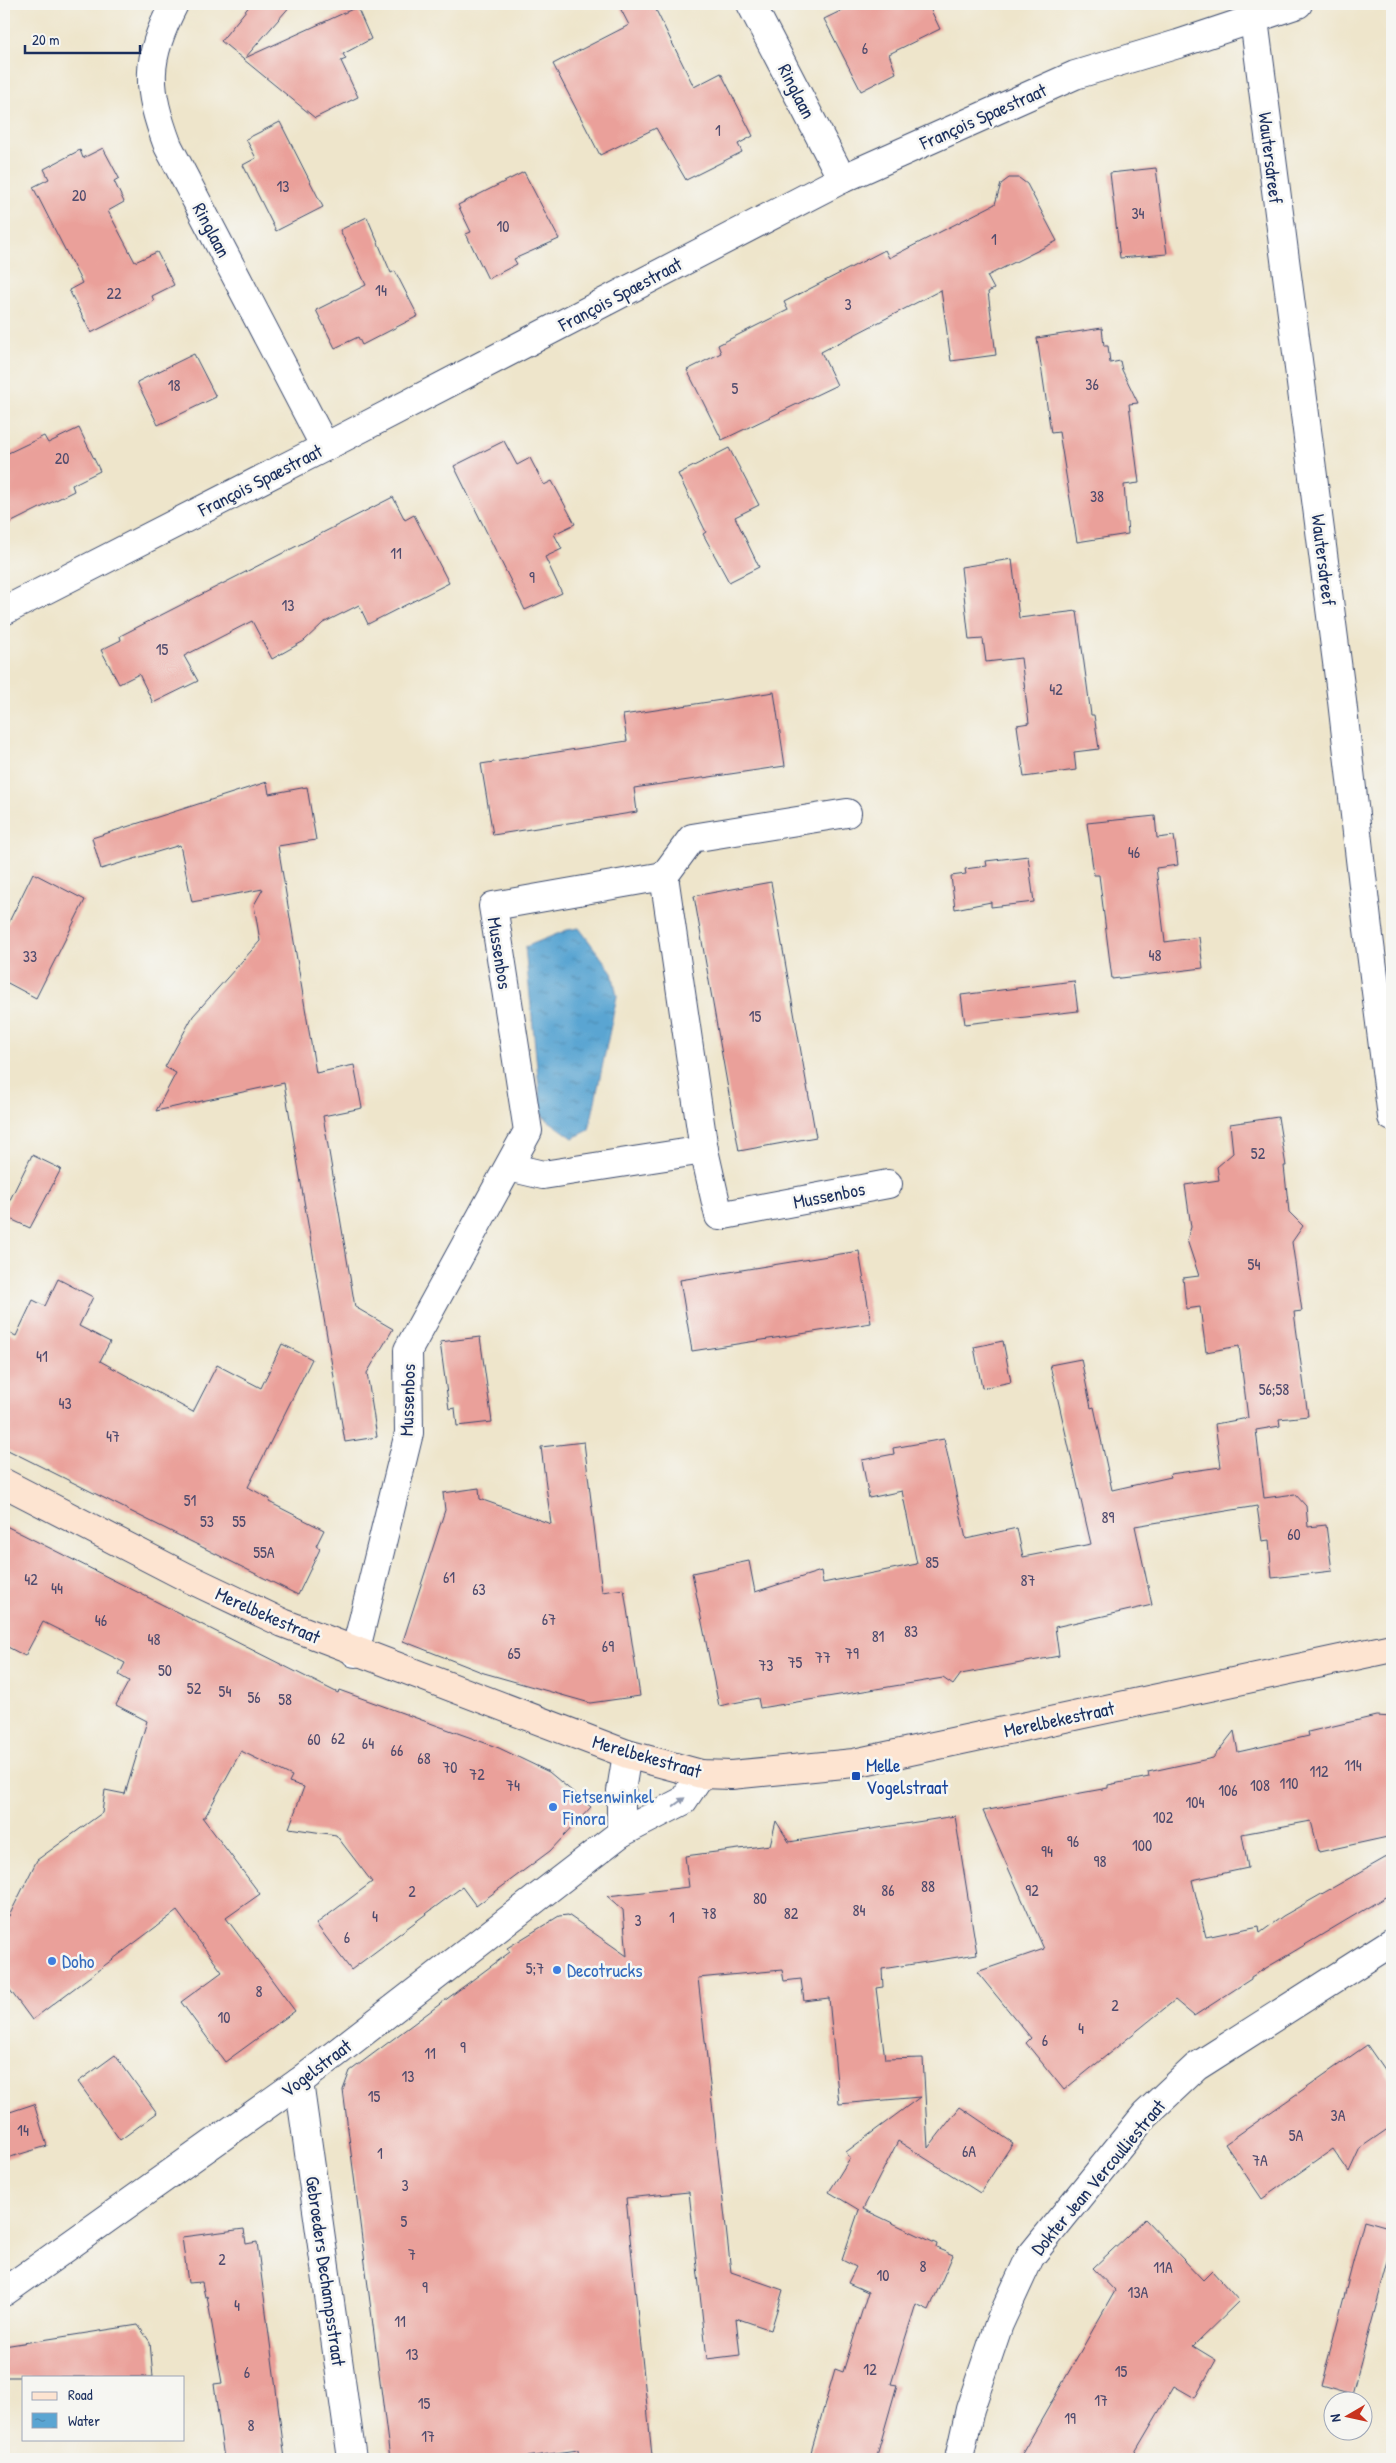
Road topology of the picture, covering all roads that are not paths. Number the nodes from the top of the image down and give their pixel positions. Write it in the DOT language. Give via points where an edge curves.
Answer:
graph roads {
  1 [pos="174,4"];
  2 [pos="751,4"];
  3 [pos="1298,4"];
  4 [pos="1253,11"];
  5 [pos="842,179"];
  6 [pos="325,447"];
  7 [pos="4,611"];
  8 [pos="847,813"];
  9 [pos="664,876"];
  10 [pos="1392,1116"];
  11 [pos="704,1150"];
  12 [pos="509,1167"];
  13 [pos="888,1184"];
  14 [pos="4,1483"];
  15 [pos="1392,1648"];
  16 [pos="355,1653"];
  17 [pos="627,1754"];
  18 [pos="701,1774"];
  19 [pos="621,1833"];
  20 [pos="1392,1942"];
  21 [pos="299,2082"];
  22 [pos="4,2292"];
  23 [pos="352,2459"];
  24 [pos="959,2459"];
  1 -- 6 [label="street, Ringlaan" via="160,32 152,63 151,83 156,112 168,146"];
  2 -- 5 [label="street, Ringlaan"];
  3 -- 4 [label="street, François Spaestraat"];
  4 -- 5 [label="street, François Spaestraat" via="1075,75"];
  4 -- 10 [label="street, Wautersdreef"];
  5 -- 6 [label="street, François Spaestraat"];
  6 -- 7 [label="street, François Spaestraat"];
  8 -- 9 [label="street" via="692,838"];
  9 -- 11 [label="street, Mussenbos"];
  9 -- 12 [label="street, Mussenbos" via="493,906 528,1132"];
  11 -- 12 [label="street" via="543,1175"];
  11 -- 13 [label="street, Mussenbos" via="719,1216"];
  12 -- 16 [label="street, Mussenbos" via="408,1350 409,1433"];
  14 -- 16 [label="street, Merelbekestraat" via="186,1577"];
  15 -- 18 [label="street, Merelbekestraat" via="854,1763"];
  16 -- 17 [label="street, Merelbekestraat"];
  17 -- 18 [label="street, Merelbekestraat"];
  17 -- 19 [label="street" via="621,1792"];
  19 -- 18 [label="street, Vogelstraat, one-way" via="683,1801"];
  19 -- 21 [label="street, Vogelstraat"];
  20 -- 24 [label="street, Dokter Jean Vercoulliestraat" via="1196,2066 1145,2115 1030,2257 999,2324 970,2409"];
  21 -- 22 [label="street, Vogelstraat"];
  21 -- 23 [label="street, Gebroeders Dechampsstraat"];
}
